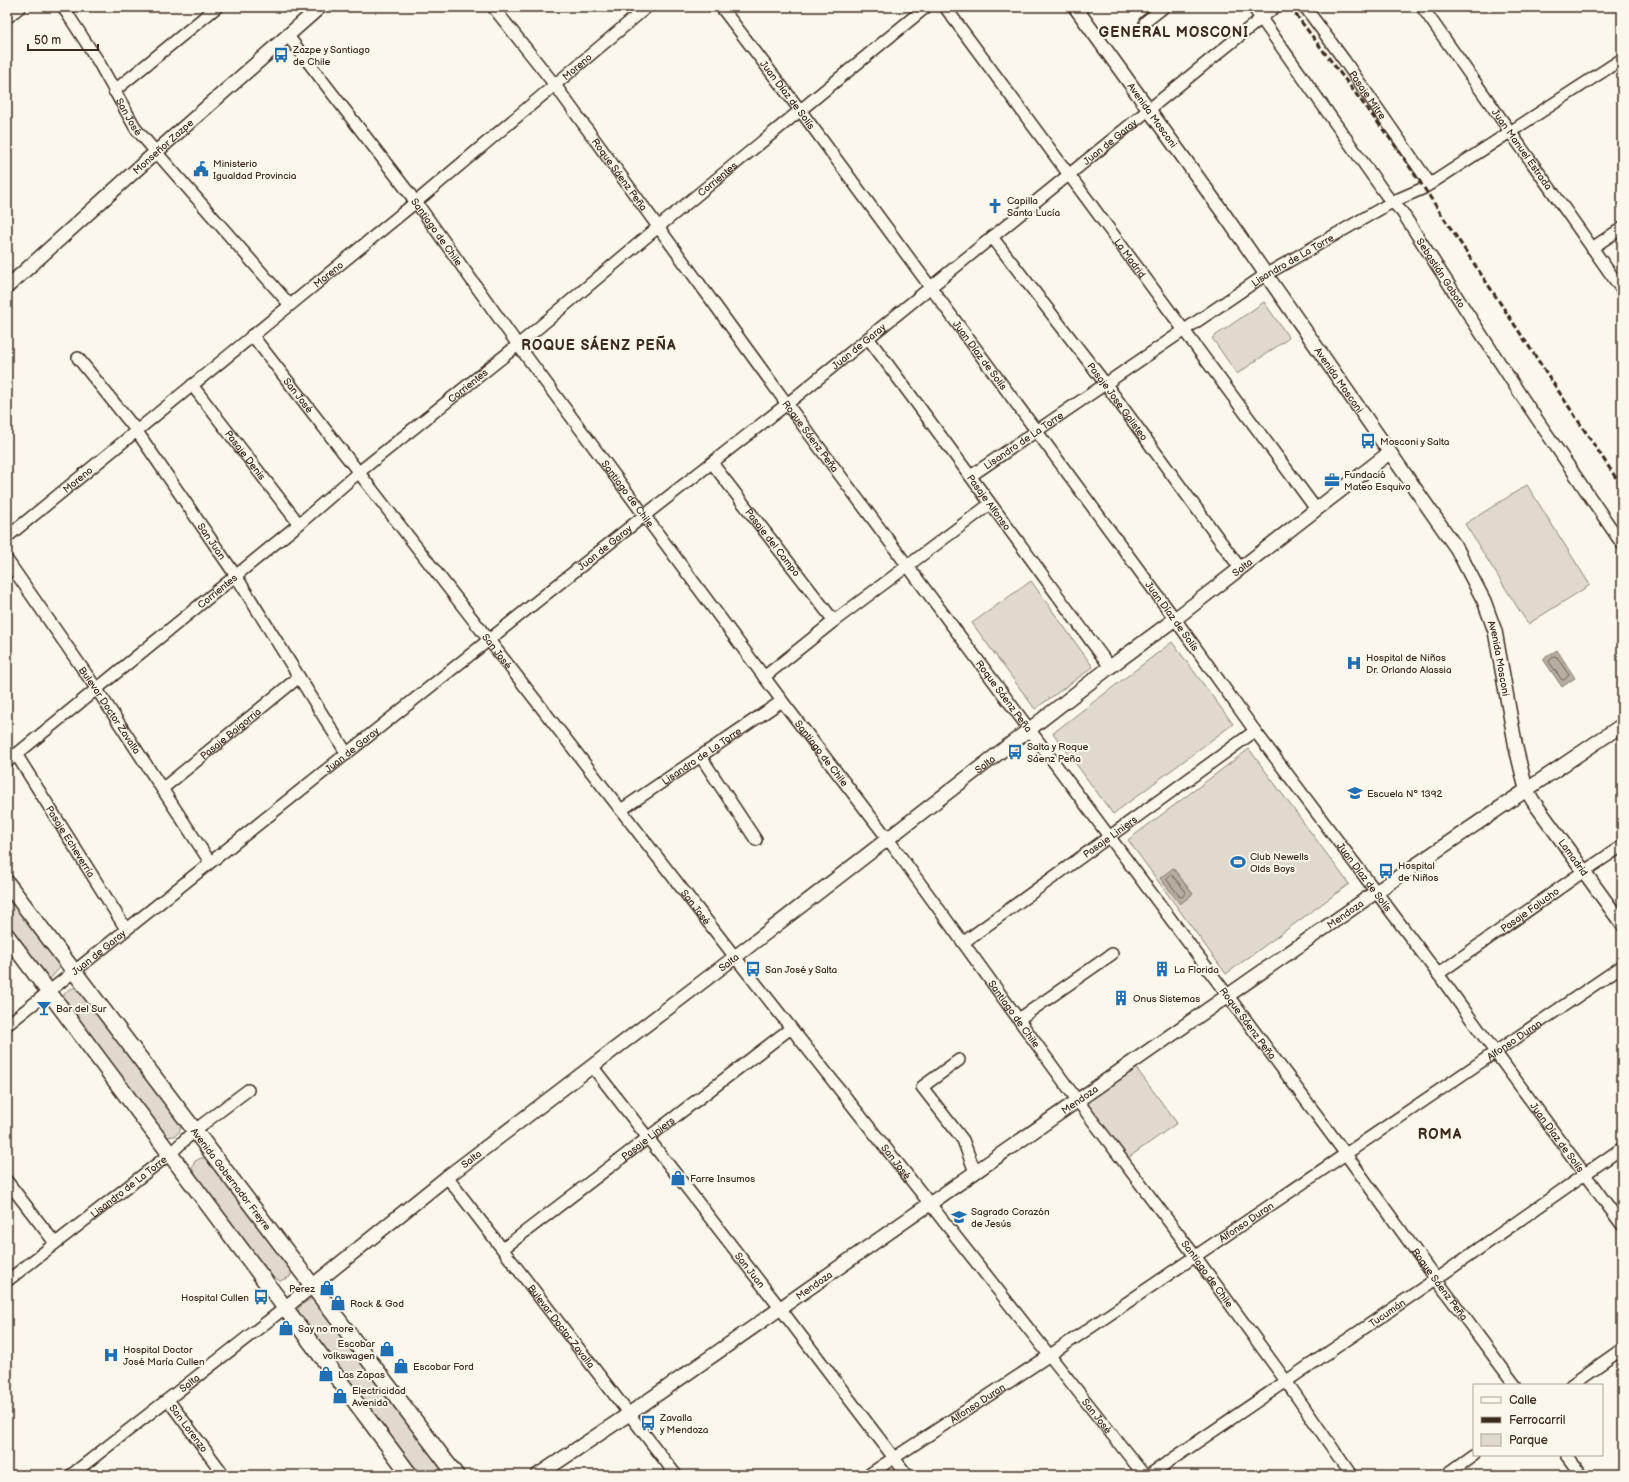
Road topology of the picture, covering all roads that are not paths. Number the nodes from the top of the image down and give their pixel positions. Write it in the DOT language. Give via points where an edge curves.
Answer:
graph roads {
  1 [pos="20,7"];
  2 [pos="63,7"];
  3 [pos="218,7"];
  4 [pos="320,7"];
  5 [pos="493,7"];
  6 [pos="647,7"];
  7 [pos="721,7"];
  8 [pos="926,7"];
  9 [pos="945,7"];
  10 [pos="1075,7"];
  11 [pos="1164,7"];
  12 [pos="1253,7"];
  13 [pos="1275,7"];
  14 [pos="1305,7"];
  15 [pos="1422,7"];
  16 [pos="7,18"];
  17 [pos="1262,18"];
  18 [pos="1145,22"];
  19 [pos="288,36"];
  20 [pos="1622,59"];
  21 [pos="555,85"];
  22 [pos="114,91"];
  23 [pos="800,110"];
  24 [pos="1149,110"];
  25 [pos="1510,133"];
  26 [pos="156,152"];
  27 [pos="1069,175"];
  28 [pos="1430,184"];
  29 [pos="1394,201"];
  30 [pos="416,202"];
  31 [pos="657,228"];
  32 [pos="1622,228"];
  33 [pos="992,237"];
  34 [pos="1592,248"];
  35 [pos="1265,275"];
  36 [pos="7,287"];
  37 [pos="931,288"];
  38 [pos="1622,290"];
  39 [pos="290,305"];
  40 [pos="1184,329"];
  41 [pos="252,335"];
  42 [pos="868,338"];
  43 [pos="518,345"];
  44 [pos="78,358"];
  45 [pos="1105,383"];
  46 [pos="192,385"];
  47 [pos="787,404"];
  48 [pos="136,430"];
  49 [pos="1036,431"];
  50 [pos="1389,453"];
  51 [pos="712,463"];
  52 [pos="359,472"];
  53 [pos="972,475"];
  54 [pos="990,504"];
  55 [pos="1316,509"];
  56 [pos="645,515"];
  57 [pos="299,524"];
  58 [pos="7,537"];
  59 [pos="1622,544"];
  60 [pos="7,560"];
  61 [pos="907,566"];
  62 [pos="1240,568"];
  63 [pos="236,576"];
  64 [pos="1175,619"];
  65 [pos="834,622"];
  66 [pos="489,641"];
  67 [pos="1110,667"];
  68 [pos="299,677"];
  69 [pos="764,677"];
  70 [pos="96,688"];
  71 [pos="782,702"];
  72 [pos="1622,725"];
  73 [pos="1029,730"];
  74 [pos="1255,731"];
  75 [pos="16,754"];
  76 [pos="347,754"];
  77 [pos="700,757"];
  78 [pos="7,762"];
  79 [pos="162,789"];
  80 [pos="1526,789"];
  81 [pos="621,810"];
  82 [pos="1108,837"];
  83 [pos="888,839"];
  84 [pos="756,840"];
  85 [pos="1622,846"];
  86 [pos="210,862"];
  87 [pos="1584,873"];
  88 [pos="7,883"];
  89 [pos="1376,892"];
  90 [pos="1622,924"];
  91 [pos="126,929"];
  92 [pos="7,936"];
  93 [pos="964,942"];
  94 [pos="1112,954"];
  95 [pos="735,957"];
  96 [pos="1622,966"];
  97 [pos="74,970"];
  98 [pos="1438,974"];
  99 [pos="49,991"];
  100 [pos="1227,997"];
  101 [pos="1019,1019"];
  102 [pos="7,1025"];
  103 [pos="791,1028"];
  104 [pos="1495,1053"];
  105 [pos="959,1060"];
  106 [pos="592,1066"];
  107 [pos="248,1090"];
  108 [pos="1078,1100"];
  109 [pos="195,1130"];
  110 [pos="647,1138"];
  111 [pos="1622,1148"];
  112 [pos="170,1153"];
  113 [pos="1345,1153"];
  114 [pos="975,1172"];
  115 [pos="1583,1174"];
  116 [pos="448,1177"];
  117 [pos="7,1180"];
  118 [pos="930,1204"];
  119 [pos="1622,1225"];
  120 [pos="55,1243"];
  121 [pos="504,1248"];
  122 [pos="1195,1256"];
  123 [pos="1436,1279"];
  124 [pos="7,1281"];
  125 [pos="312,1285"];
  126 [pos="286,1307"];
  127 [pos="780,1308"];
  128 [pos="1622,1349"];
  129 [pos="1050,1355"];
  130 [pos="1286,1381"];
  131 [pos="1515,1384"];
  132 [pos="1572,1384"];
  133 [pos="168,1400"];
  134 [pos="629,1414"];
  135 [pos="1473,1456"];
  136 [pos="1568,1456"];
  137 [pos="894,1458"];
  138 [pos="546,1473"];
  139 [pos="70,1475"];
  140 [pos="224,1475"];
  141 [pos="410,1475"];
  142 [pos="456,1475"];
  143 [pos="676,1475"];
  144 [pos="868,1475"];
  145 [pos="907,1475"];
  146 [pos="1144,1475"];
  147 [pos="1149,1475"];
  148 [pos="1350,1475"];
  149 [pos="1446,1475"];
  150 [pos="1582,1475"];
  1 -- 16 [label="street"];
  2 -- 22 [label="street, San José"];
  3 -- 22 [label="street"];
  4 -- 19 [label="street, Monseñor Zazpe"];
  5 -- 21 [label="street, Roque Sáenz Peña"];
  6 -- 21 [label="street, Moreno"];
  7 -- 23 [label="street, Juan Díaz de Solís"];
  8 -- 23 [label="street, Corrientes"];
  9 -- 27 [label="street, La Madrid"];
  10 -- 24 [label="street, Avenida Mosconi"];
  11 -- 18 [label="street"];
  12 -- 17 [label="street, Sebastián Gaboto"];
  13 -- 17 [label="street, Juan de Garay"];
  14 -- 28 [label="street, Pasaje Mitre"];
  15 -- 25 [label="street, Juan Manuel Estrada"];
  17 -- 24 [label="street, Juan de Garay"];
  17 -- 29 [label="street, Sebastián Gaboto" via="1386,195"];
  19 -- 26 [label="street, Monseñor Zazpe"];
  19 -- 30 [label="street, Santiago de Chile"];
  20 -- 25 [label="street, Lisandro de La Torre"];
  21 -- 30 [label="street, Moreno"];
  21 -- 31 [label="street, Roque Sáenz Peña"];
  22 -- 26 [label="street, San José" via="136,129"];
  23 -- 31 [label="street, Corrientes"];
  23 -- 37 [label="street, Juan Díaz de Solís"];
  24 -- 27 [label="street, Juan de Garay"];
  24 -- 35 [label="street, Avenida Mosconi"];
  25 -- 28 [label="street, Lisandro de La Torre"];
  25 -- 34 [label="street, Juan Manuel Estrada"];
  26 -- 36 [label="street, Monseñor Zazpe"];
  26 -- 39 [label="street, San José"];
  27 -- 33 [label="street, Juan de Garay"];
  27 -- 40 [label="street, La Madrid"];
  28 -- 29 [label="street, Lisandro de La Torre"];
  29 -- 35 [label="street, Lisandro de La Torre"];
  29 -- 59 [label="street, Sebastián Gaboto"];
  30 -- 39 [label="street, Moreno"];
  30 -- 43 [label="street, Santiago de Chile"];
  31 -- 43 [label="street, Corrientes"];
  31 -- 47 [label="street, Roque Sáenz Peña"];
  32 -- 34 [label="street"];
  33 -- 37 [label="street, Juan de Garay"];
  33 -- 45 [label="street, Pasaje Jose Galisteo"];
  34 -- 38 [label="street, Juan Manuel Estrada"];
  35 -- 40 [label="street, Lisandro de La Torre"];
  35 -- 50 [label="street, Avenida Mosconi"];
  37 -- 42 [label="street, Juan de Garay"];
  37 -- 49 [label="street, Juan Díaz de Solís"];
  39 -- 41 [label="street, Moreno"];
  40 -- 45 [label="street, Lisandro de La Torre"];
  40 -- 55 [label="street, La Madrid"];
  41 -- 46 [label="street, Moreno"];
  41 -- 52 [label="street, San José"];
  42 -- 47 [label="street, Juan de Garay"];
  42 -- 53 [label="street, Pasaje Alfonso"];
  43 -- 52 [label="street, Corrientes"];
  43 -- 56 [label="street, Santiago de Chile"];
  44 -- 48 [label="street, San Juan"];
  45 -- 49 [label="street, Lisandro de La Torre"];
  45 -- 62 [label="street, Pasaje Jose Galisteo"];
  46 -- 48 [label="street, Moreno"];
  46 -- 57 [label="street, Pasaje Denis"];
  47 -- 51 [label="street, Juan de Garay"];
  47 -- 61 [label="street, Roque Sáenz Peña"];
  48 -- 58 [label="street, Moreno"];
  48 -- 63 [label="street, San Juan"];
  49 -- 53 [label="street, Lisandro de La Torre"];
  49 -- 64 [label="street, Juan Díaz de Solís"];
  50 -- 55 [label="street, Salta"];
  50 -- 80 [label="street, Avenida Mosconi" via="1457,549 1484,601 1495,631"];
  51 -- 56 [label="street, Juan de Garay"];
  51 -- 65 [label="street, Pasaje del Campo"];
  52 -- 57 [label="street, Corrientes"];
  52 -- 66 [label="street, San José"];
  53 -- 54 [label="street, Pasaje Alfonso"];
  54 -- 61 [label="street"];
  54 -- 67 [label="street, Pasaje Alfonso"];
  55 -- 62 [label="street, Salta"];
  56 -- 66 [label="street, Juan de Garay"];
  56 -- 69 [label="street, Santiago de Chile"];
  57 -- 63 [label="street, Corrientes"];
  60 -- 70 [label="street, Bulevar Doctor Zavalla"];
  61 -- 65 [label="street"];
  61 -- 73 [label="street, Roque Sáenz Peña"];
  62 -- 64 [label="street, Salta"];
  63 -- 68 [label="street, San Juan"];
  63 -- 70 [label="street, Corrientes"];
  64 -- 67 [label="street, Salta"];
  64 -- 74 [label="street, Juan Díaz de Solís"];
  65 -- 69 [label="street"];
  66 -- 76 [label="street, Juan de Garay"];
  66 -- 81 [label="street, San José"];
  67 -- 73 [label="street, Salta"];
  68 -- 76 [label="street, San Juan"];
  68 -- 79 [label="street, Pasaje Baigorria"];
  69 -- 71 [label="street, Santiago de Chile"];
  70 -- 75 [label="street, Corrientes"];
  70 -- 79 [label="street, Bulevar Doctor Zavalla"];
  71 -- 77 [label="street, Lisandro de La Torre"];
  71 -- 83 [label="street, Santiago de Chile"];
  72 -- 80 [label="street, Mendoza"];
  73 -- 82 [label="street, Roque Sáenz Peña"];
  73 -- 83 [label="street, Salta"];
  74 -- 82 [label="street, Pasaje Liniers"];
  74 -- 89 [label="street, Juan Díaz de Solís"];
  75 -- 78 [label="street, Corrientes"];
  75 -- 91 [label="street, Pasaje Echeverría"];
  76 -- 86 [label="street, Juan de Garay"];
  77 -- 81 [label="street, Lisandro de La Torre"];
  77 -- 84 [label="street"];
  79 -- 86 [label="street, Bulevar Doctor Zavalla"];
  80 -- 87 [label="street, Lamadrid"];
  80 -- 89 [label="street, Mendoza"];
  81 -- 95 [label="street, San José"];
  82 -- 93 [label="street, Pasaje Liniers"];
  82 -- 100 [label="street, Roque Sáenz Peña"];
  83 -- 93 [label="street, Santiago de Chile"];
  83 -- 95 [label="street, Salta"];
  85 -- 87 [label="street, Pasaje Falucho"];
  86 -- 91 [label="street, Juan de Garay"];
  87 -- 90 [label="street, Lamadrid"];
  87 -- 98 [label="street, Pasaje Falucho"];
  88 -- 97 [label="main road, Avenida Gobernador Freyre"];
  89 -- 98 [label="street, Juan Díaz de Solís"];
  89 -- 100 [label="street, Mendoza"];
  91 -- 97 [label="street, Juan de Garay"];
  92 -- 99 [label="main road"];
  93 -- 101 [label="street, Santiago de Chile"];
  94 -- 101 [label="street"];
  95 -- 103 [label="street, San José"];
  95 -- 106 [label="street, Salta"];
  96 -- 104 [label="street, Alfonso Duran"];
  97 -- 99 [label="street, Juan de Garay"];
  97 -- 109 [label="main road, Avenida Gobernador Freyre"];
  98 -- 104 [label="street, Juan Díaz de Solís"];
  99 -- 102 [label="street, Juan de Garay"];
  99 -- 112 [label="main road"];
  100 -- 108 [label="street, Mendoza"];
  100 -- 113 [label="street, Roque Sáenz Peña"];
  101 -- 108 [label="street, Santiago de Chile"];
  103 -- 110 [label="street, Pasaje Liniers"];
  103 -- 118 [label="street, San José"];
  104 -- 113 [label="street, Alfonso Duran"];
  104 -- 115 [label="street, Juan Díaz de Solís"];
  105 -- 114 [label="street" via="922,1087 963,1140"];
  106 -- 110 [label="street, San Juan"];
  106 -- 116 [label="street, Salta"];
  107 -- 109 [label="street, Lisandro de La Torre"];
  108 -- 114 [label="street, Mendoza"];
  108 -- 122 [label="street, Santiago de Chile"];
  109 -- 112 [label="street, Lisandro de La Torre"];
  109 -- 125 [label="main road, Avenida Gobernador Freyre"];
  110 -- 121 [label="street, Pasaje Liniers"];
  110 -- 127 [label="street, San Juan"];
  111 -- 115 [label="street, Tucumán"];
  112 -- 120 [label="street, Lisandro de La Torre"];
  112 -- 126 [label="main road"];
  113 -- 122 [label="street, Alfonso Duran"];
  113 -- 123 [label="street, Roque Sáenz Peña"];
  114 -- 118 [label="street, Mendoza"];
  115 -- 119 [label="street, Juan Díaz de Solís"];
  115 -- 123 [label="street, Tucumán"];
  116 -- 121 [label="street, Bulevar Doctor Zavalla"];
  116 -- 125 [label="street, Salta"];
  117 -- 120 [label="street"];
  118 -- 127 [label="street, Mendoza"];
  118 -- 129 [label="street, San José"];
  120 -- 124 [label="street, Lisandro de La Torre"];
  121 -- 134 [label="street, Bulevar Doctor Zavalla"];
  122 -- 129 [label="street, Alfonso Duran"];
  122 -- 130 [label="street, Santiago de Chile"];
  123 -- 130 [label="street, Tucumán"];
  123 -- 131 [label="street, Roque Sáenz Peña"];
  125 -- 126 [label="street, Salta"];
  125 -- 142 [label="main road, Avenida Gobernador Freyre"];
  126 -- 133 [label="street, Salta"];
  126 -- 141 [label="main road"];
  127 -- 134 [label="street, Mendoza"];
  127 -- 137 [label="street, San Juan"];
  128 -- 132 [label="street"];
  129 -- 137 [label="street, Alfonso Duran"];
  129 -- 146 [label="street, San José"];
  130 -- 147 [label="street, Tucumán"];
  130 -- 148 [label="street, Santiago de Chile"];
  133 -- 139 [label="street, Salta"];
  133 -- 140 [label="street, San Lorenzo"];
  134 -- 138 [label="street, Mendoza"];
  134 -- 143 [label="street, Bulevar Doctor Zavalla"];
  135 -- 149 [label="street"];
  136 -- 150 [label="street"];
  137 -- 144 [label="street, Alfonso Duran"];
  137 -- 145 [label="street, San Juan"];
}
